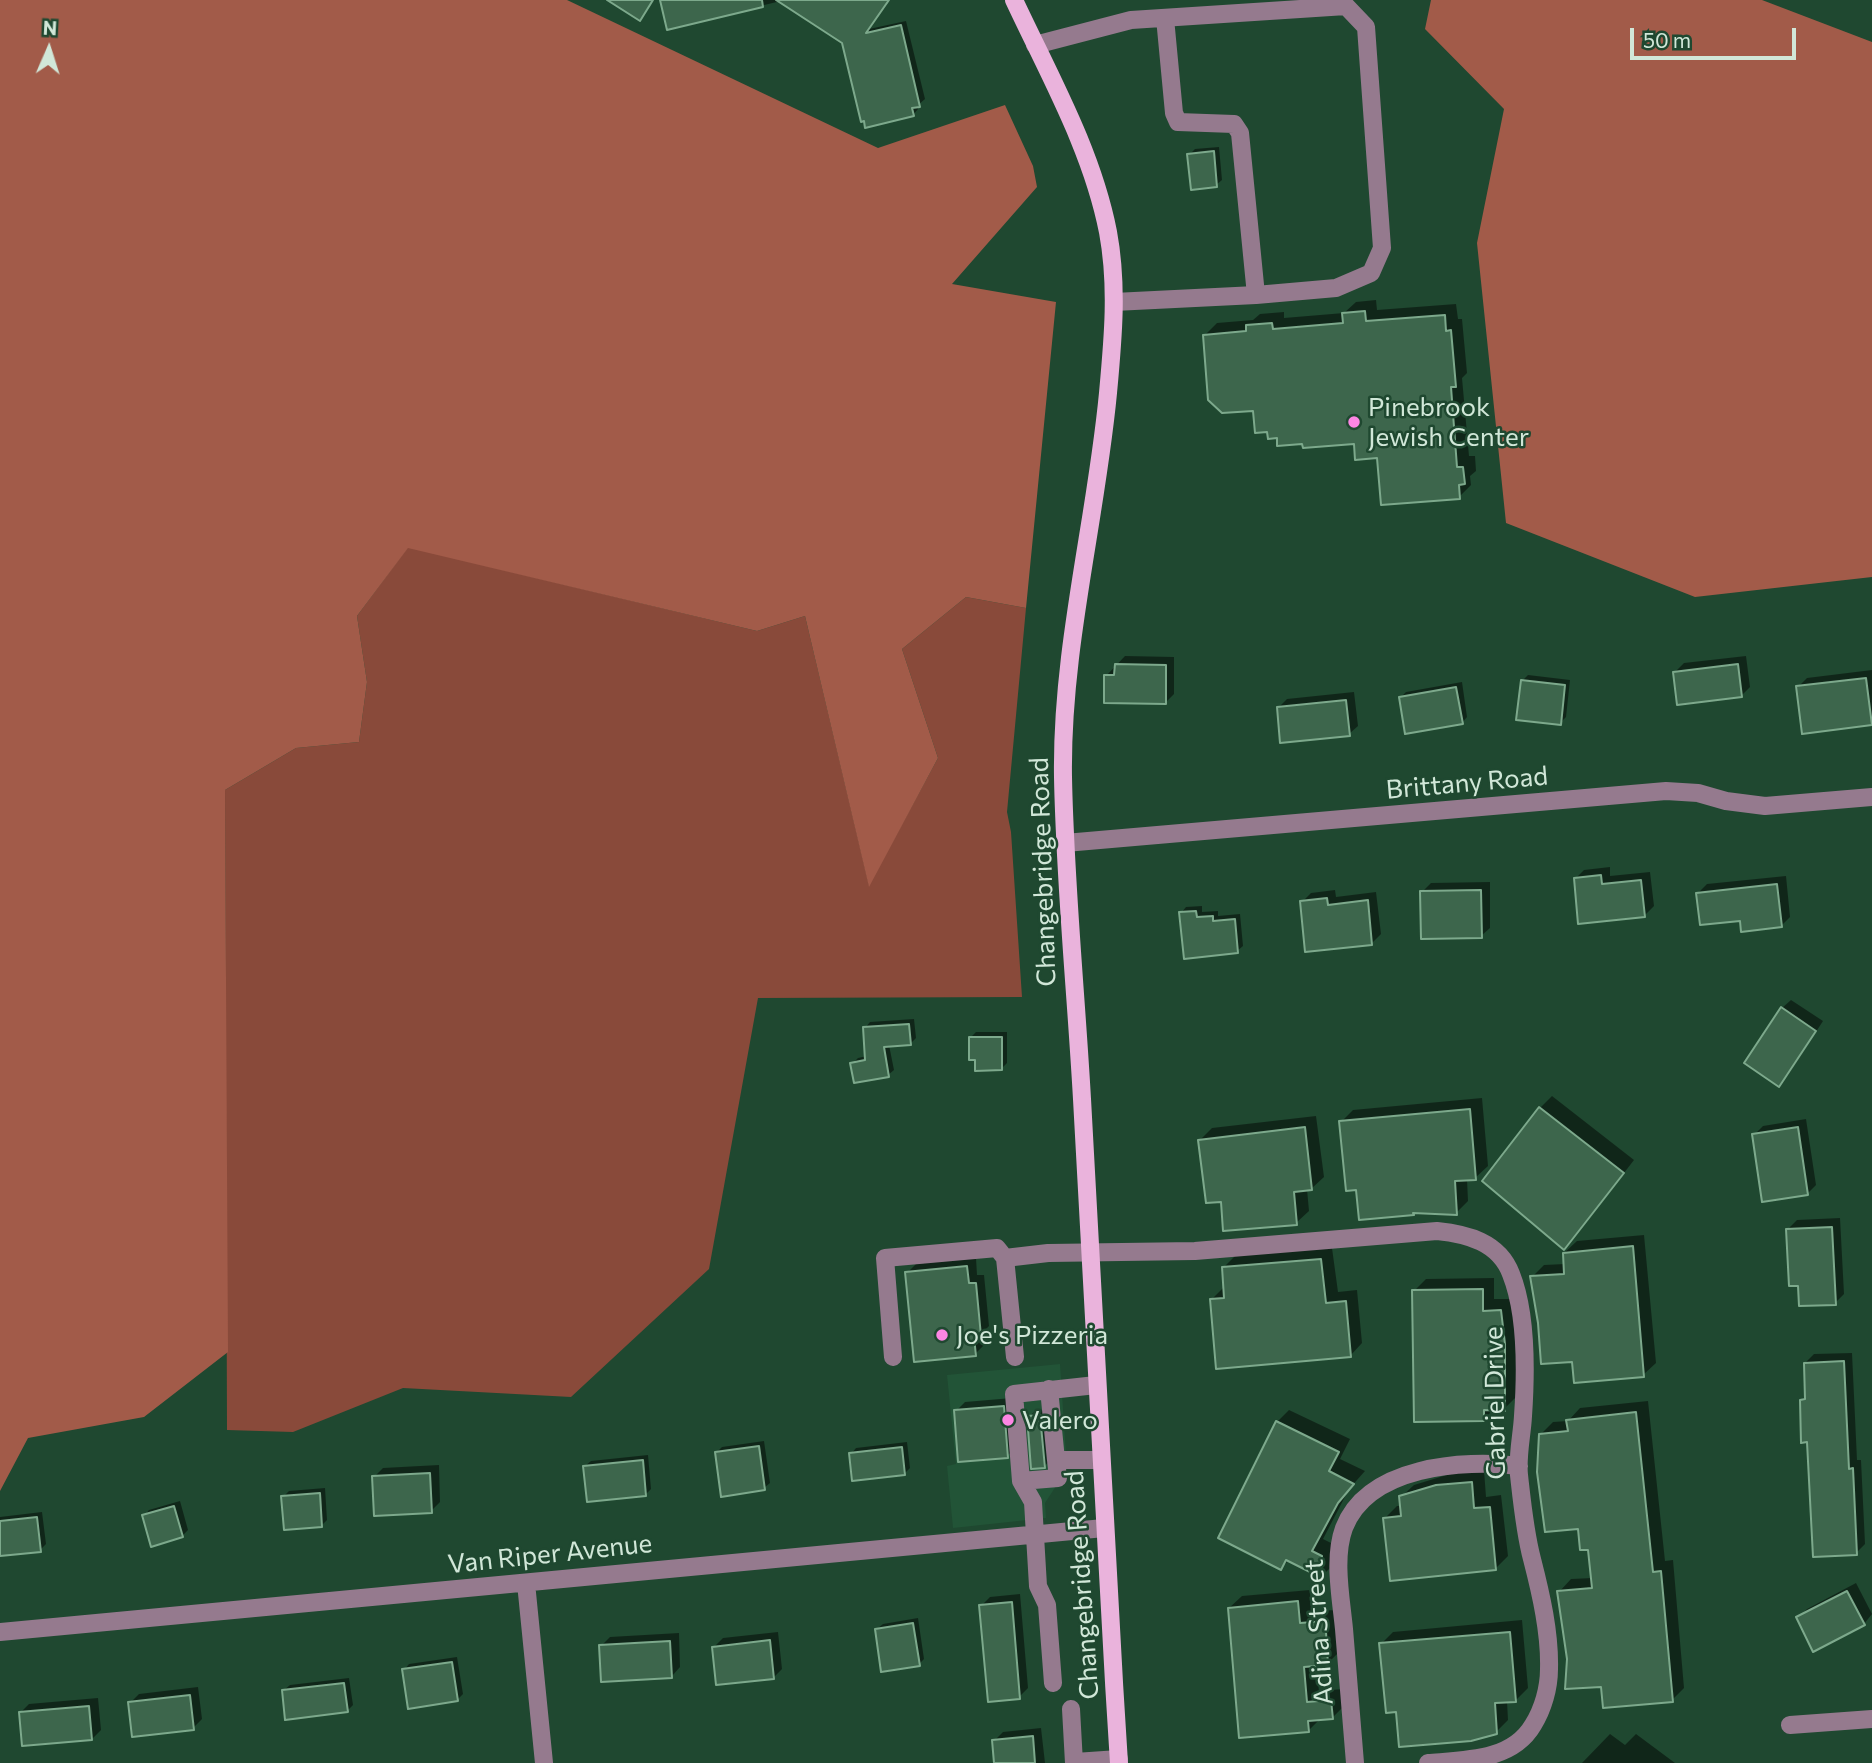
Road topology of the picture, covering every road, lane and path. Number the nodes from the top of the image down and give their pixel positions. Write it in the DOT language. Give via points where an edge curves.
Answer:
graph roads {
  1 [pos="1014,0"];
  2 [pos="1165,18"];
  3 [pos="1035,46"];
  4 [pos="1256,295"];
  5 [pos="1114,302"];
  6 [pos="1872,797"];
  7 [pos="1065,843"];
  8 [pos="1089,1253"];
  9 [pos="1005,1258"];
  10 [pos="893,1357"];
  11 [pos="1016,1357"];
  12 [pos="1096,1385"];
  13 [pos="1049,1390"];
  14 [pos="1056,1460"];
  15 [pos="1100,1460"];
  16 [pos="1519,1466"];
  17 [pos="1021,1481"];
  18 [pos="1104,1528"];
  19 [pos="1036,1533"];
  20 [pos="526,1583"];
  21 [pos="0,1632"];
  22 [pos="1053,1683"];
  23 [pos="1071,1709"];
  24 [pos="1872,1719"];
  25 [pos="1790,1725"];
  26 [pos="1119,1761"];
  27 [pos="1074,1762"];
  28 [pos="544,1763"];
  29 [pos="1355,1763"];
  30 [pos="1428,1763"];
  1 -- 3 [label="main road, Changebridge Road"];
  2 -- 3 [label="street" via="1131,20"];
  2 -- 4 [label="street" via="1178,122 1234,124 1240,133"];
  2 -- 4 [label="street" via="1346,6 1366,27 1382,248 1371,273 1336,288"];
  3 -- 5 [label="main road, Changebridge Road" via="1084,148 1098,191 1108,235"];
  4 -- 5 [label="street"];
  5 -- 7 [label="main road, Changebridge Road" via="1104,435 1066,696"];
  6 -- 7 [label="street, Brittany Road" via="1765,806 1666,792"];
  7 -- 8 [label="main road, Changebridge Road"];
  8 -- 9 [label="street, Gabriel Drive"];
  8 -- 12 [label="main road, Changebridge Road"];
  8 -- 16 [label="street, Gabriel Drive" via="1195,1251 1437,1231 1481,1241 1504,1261 1519,1309 1524,1356"];
  9 -- 10 [label="street" via="997,1248 885,1258"];
  9 -- 11 [label="street"];
  12 -- 13 [label="street"];
  12 -- 15 [label="main road, Changebridge Road"];
  13 -- 14 [label="street"];
  13 -- 17 [label="street" via="1014,1394"];
  14 -- 15 [label="street"];
  14 -- 17 [label="street" via="1058,1478"];
  15 -- 18 [label="main road, Changebridge Road"];
  16 -- 29 [label="street, Adina Street" via="1473,1464 1413,1474 1384,1483 1351,1514 1340,1542 1340,1577"];
  16 -- 30 [label="street, Gabriel Drive" via="1549,1655 1542,1707 1520,1740 1497,1754"];
  17 -- 19 [label="street" via="1032,1502"];
  18 -- 19 [label="street, Van Riper Avenue"];
  18 -- 26 [label="main road, Changebridge Road"];
  19 -- 20 [label="street, Van Riper Avenue"];
  19 -- 22 [label="street" via="1038,1586 1047,1605"];
  20 -- 21 [label="street, Van Riper Avenue"];
  20 -- 28 [label="street"];
  23 -- 27 [label="street"];
  24 -- 25 [label="street"];
  26 -- 27 [label="street"];
}
